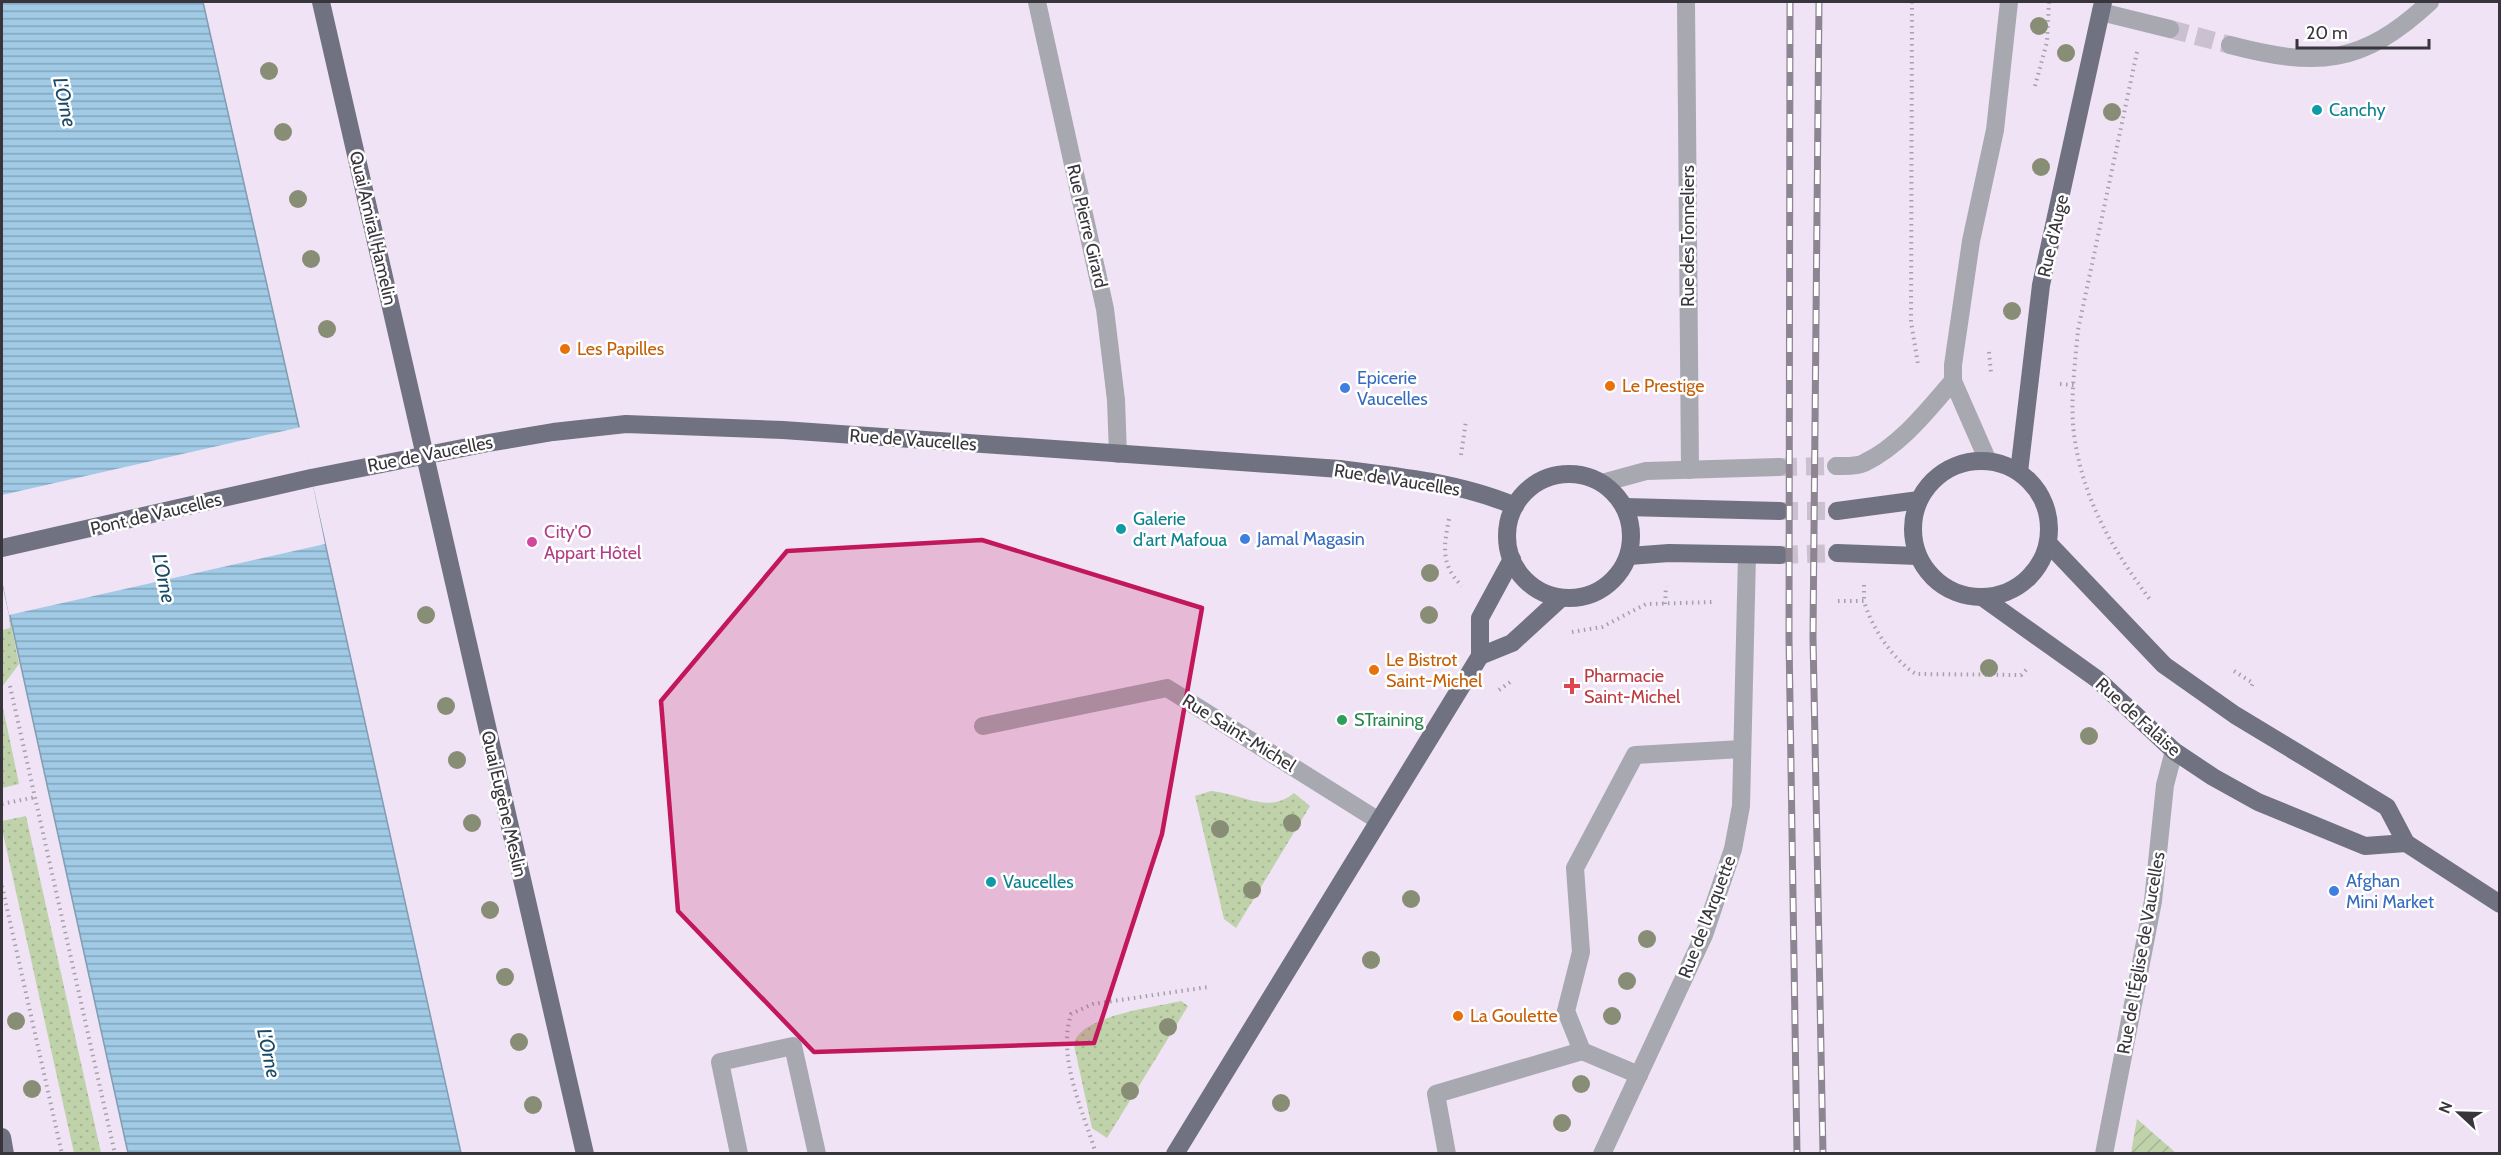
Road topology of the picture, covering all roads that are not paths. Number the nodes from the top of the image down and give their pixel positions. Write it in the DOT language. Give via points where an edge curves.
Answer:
graph roads {
  1 [pos="321,2"];
  2 [pos="1037,2"];
  3 [pos="1686,2"];
  4 [pos="2009,2"];
  5 [pos="2430,2"];
  6 [pos="2102,7"];
  7 [pos="2170,30"];
  8 [pos="2230,45"];
  9 [pos="1953,381"];
  10 [pos="1118,454"];
  11 [pos="424,455"];
  12 [pos="1988,461"];
  13 [pos="1836,466"];
  14 [pos="1779,467"];
  15 [pos="1689,470"];
  16 [pos="2019,472"];
  17 [pos="311,478"];
  18 [pos="1602,483"];
  19 [pos="1919,500"];
  20 [pos="1515,506"];
  21 [pos="1625,507"];
  22 [pos="1780,511"];
  23 [pos="1837,511"];
  24 [pos="2048,543"];
  25 [pos="2,548"];
  26 [pos="1838,553"];
  27 [pos="1747,555"];
  28 [pos="1780,555"];
  29 [pos="1629,556"];
  30 [pos="1918,556"];
  31 [pos="1512,559"];
  32 [pos="1982,597"];
  33 [pos="1561,598"];
  34 [pos="1480,656"];
  35 [pos="982,726"];
  36 [pos="1743,749"];
  37 [pos="2174,751"];
  38 [pos="1379,821"];
  39 [pos="2406,843"];
  40 [pos="2499,904"];
  41 [pos="1582,1051"];
  42 [pos="1639,1074"];
  43 [pos="2,1137"];
  44 [pos="5,1154"];
  45 [pos="585,1154"];
  46 [pos="739,1154"];
  47 [pos="817,1154"];
  48 [pos="1175,1154"];
  49 [pos="1447,1154"];
  50 [pos="1602,1154"];
  51 [pos="2104,1154"];
  1 -- 11 [label="main road, Quai Amiral Hamelin"];
  2 -- 10 [label="street, Rue Pierre Girard" via="1105,309"];
  3 -- 15 [label="street, Rue des Tonneliers"];
  4 -- 9 [label="street" via="1995,130 1960,307"];
  5 -- 8 [label="street" via="2389,36 2334,58 2300,60"];
  6 -- 7 [label="street"];
  6 -- 16 [label="main road, Rue d'Auge" via="2041,285"];
  9 -- 12 [label="street"];
  9 -- 13 [label="street" via="1887,449 1862,464"];
  10 -- 11 [label="main road, Rue de Vaucelles" via="626,424 553,432"];
  10 -- 20 [label="main road, Rue de Vaucelles" via="1395,476 1490,496"];
  11 -- 17 [label="main road, Rue de Vaucelles"];
  11 -- 45 [label="main road, Quai Eugène Meslin"];
  12 -- 16 [label="main road"];
  12 -- 19 [label="main road" via="1949,468 1931,481"];
  14 -- 15 [label="street"];
  15 -- 18 [label="street" via="1646,471"];
  16 -- 24 [label="main road" via="2046,509"];
  17 -- 25 [label="main road, Pont de Vaucelles"];
  18 -- 20 [label="main road" via="1583,475 1563,474 1544,479 1527,490"];
  18 -- 21 [label="main road"];
  19 -- 23 [label="main road"];
  19 -- 30 [label="main road" via="1913,519"];
  20 -- 31 [label="main road" via="1508,532"];
  21 -- 22 [label="main road"];
  21 -- 29 [label="main road" via="1632,531"];
  24 -- 32 [label="main road" via="2031,575 2000,595"];
  24 -- 39 [label="main road" via="2164,665 2235,715 2387,807"];
  26 -- 30 [label="main road"];
  27 -- 28 [label="main road"];
  27 -- 29 [label="main road"];
  27 -- 36 [label="street, Rue de l'Arquette"];
  29 -- 33 [label="main road" via="1618,575 1602,589 1582,597"];
  30 -- 32 [label="main road" via="1944,587"];
  31 -- 33 [label="main road" via="1523,578 1540,591"];
  31 -- 34 [label="main road" via="1480,618"];
  32 -- 37 [label="main road, Rue de Falaise" via="2105,686"];
  33 -- 34 [label="main road" via="1512,643"];
  34 -- 38 [label="main road"];
  35 -- 38 [label="street, Rue Saint-Michel" via="1167,688"];
  36 -- 41 [label="street" via="1635,755 1575,868 1581,952 1566,1011"];
  36 -- 42 [label="street, Rue de l'Arquette" via="1741,806 1720,890 1704,935"];
  37 -- 39 [label="main road, Rue de Falaise" via="2258,802 2366,846"];
  37 -- 51 [label="street, Rue de l'Église de Vaucelles" via="2165,785 2153,901"];
  38 -- 48 [label="main road"];
  39 -- 40 [label="main road"];
  41 -- 42 [label="street"];
  41 -- 49 [label="street" via="1436,1094"];
  42 -- 50 [label="street, Rue de l'Arquette"];
  43 -- 44 [label="main road"];
  46 -- 47 [label="street" via="720,1062 793,1046"];
}
